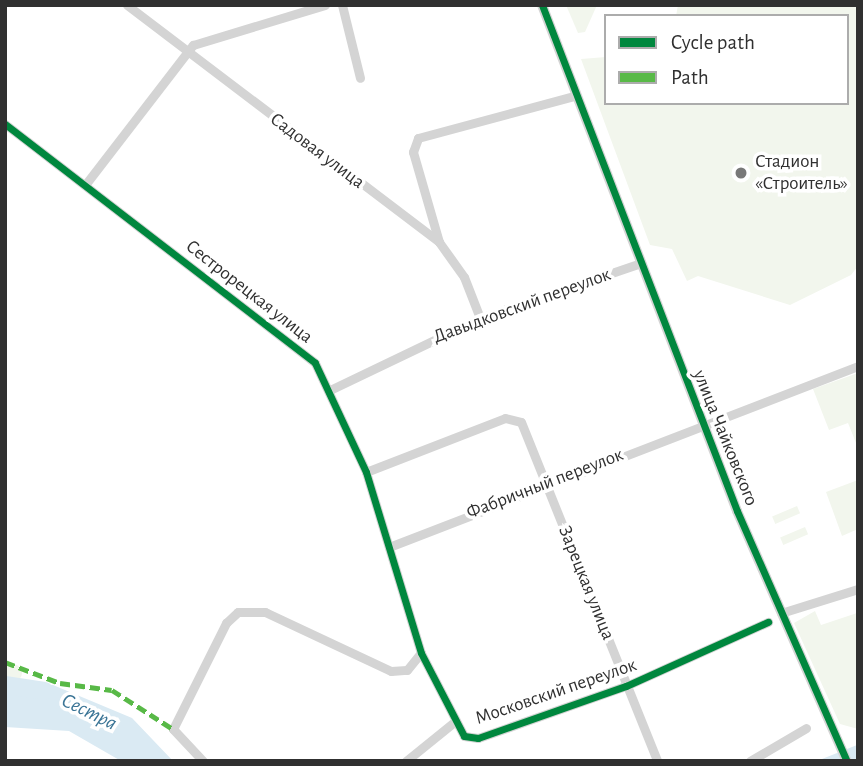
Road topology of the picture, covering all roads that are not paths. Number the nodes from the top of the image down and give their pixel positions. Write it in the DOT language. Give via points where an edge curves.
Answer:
graph roads {
  1 [pos="127,5"];
  2 [pos="325,5"];
  3 [pos="342,5"];
  4 [pos="542,5"];
  5 [pos="187,54"];
  6 [pos="360,78"];
  7 [pos="575,96"];
  8 [pos="5,124"];
  9 [pos="85,185"];
  10 [pos="439,242"];
  11 [pos="638,264"];
  12 [pos="480,318"];
  13 [pos="858,366"];
  14 [pos="332,389"];
  15 [pos="703,426"];
  16 [pos="366,472"];
  17 [pos="548,483"];
  18 [pos="389,547"];
  19 [pos="858,589"];
  20 [pos="781,613"];
  21 [pos="768,622"];
  22 [pos="421,653"];
  23 [pos="626,686"];
  24 [pos="453,723"];
  25 [pos="806,728"];
  26 [pos="203,761"];
  27 [pos="405,761"];
  28 [pos="657,761"];
  29 [pos="750,761"];
  30 [pos="847,761"];
  1 -- 5 [label="street, Садовая улица"];
  2 -- 5 [label="street" via="192,45"];
  3 -- 6 [label="street"];
  4 -- 7 [label="street, улица Чайковского"];
  5 -- 9 [label="street"];
  5 -- 10 [label="street, Садовая улица"];
  7 -- 10 [label="street" via="418,138 413,152"];
  7 -- 11 [label="street, улица Чайковского"];
  8 -- 9 [label="street, Сестрорецкая улица"];
  9 -- 14 [label="street, Сестрорецкая улица" via="305,355"];
  10 -- 12 [label="street, Садовая улица" via="464,277"];
  11 -- 12 [label="street, Давыдковский переулок"];
  11 -- 15 [label="street, улица Чайковского"];
  12 -- 14 [label="street, Давыдковский переулок"];
  13 -- 15 [label="street, Фабричный переулок"];
  14 -- 16 [label="street, Сестрорецкая улица"];
  15 -- 17 [label="street, Фабричный переулок"];
  15 -- 20 [label="street, улица Чайковского"];
  16 -- 17 [label="street, Зарецкая улица" via="512,418 521,422"];
  16 -- 18 [label="street, Сестрорецкая улица"];
  17 -- 18 [label="street, Фабричный переулок"];
  17 -- 23 [label="street, Зарецкая улица"];
  18 -- 22 [label="street, Московский переулок"];
  19 -- 20 [label="street"];
  20 -- 30 [label="street, улица Чайковского"];
  21 -- 23 [label="street, Московский переулок"];
  22 -- 24 [label="street, Московский переулок"];
  22 -- 26 [label="street" via="407,670 391,671 265,612 238,612 226,623 173,729"];
  23 -- 24 [label="street, Московский переулок" via="478,738 464,736"];
  23 -- 28 [label="street, Зарецкая улица"];
  24 -- 27 [label="street"];
  25 -- 29 [label="street"];
}
